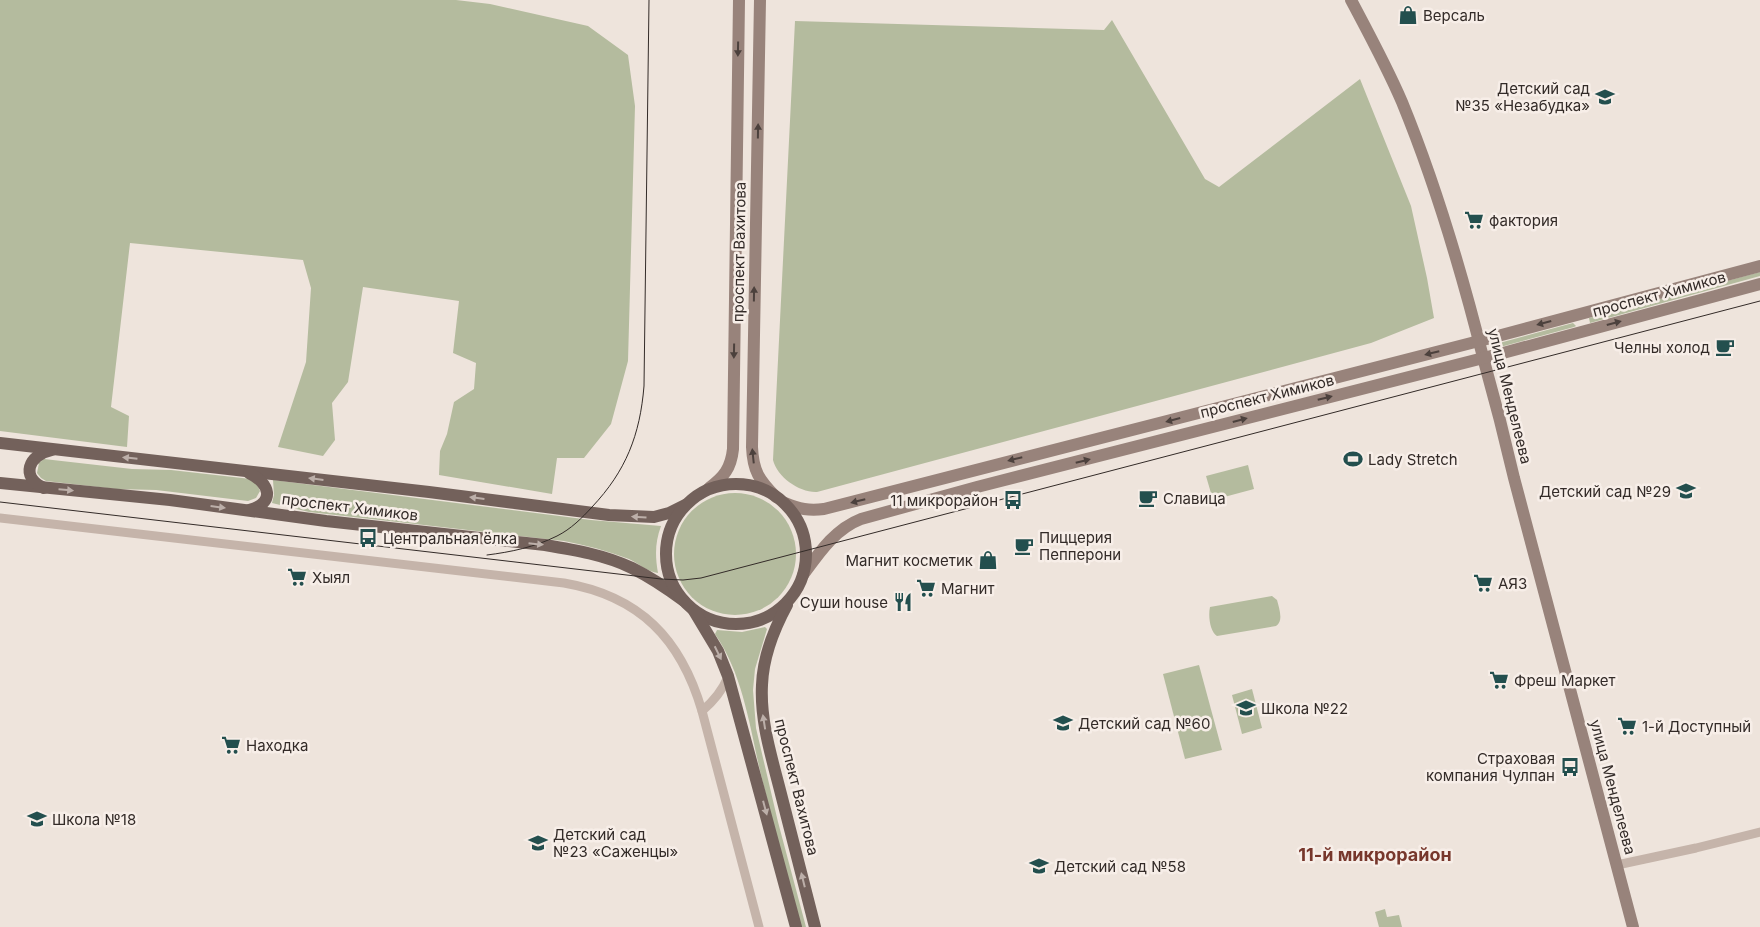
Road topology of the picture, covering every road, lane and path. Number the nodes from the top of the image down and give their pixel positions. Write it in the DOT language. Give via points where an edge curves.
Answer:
graph roads {
  1 [pos="738,0"];
  2 [pos="760,0"];
  3 [pos="1351,0"];
  4 [pos="1760,266"];
  5 [pos="1760,284"];
  6 [pos="1565,317"];
  7 [pos="1567,336"];
  8 [pos="1479,341"];
  9 [pos="1484,358"];
  10 [pos="1272,393"];
  11 [pos="1278,410"];
  12 [pos="0,443"];
  13 [pos="54,450"];
  14 [pos="244,471"];
  15 [pos="0,483"];
  16 [pos="46,488"];
  17 [pos="709,488"];
  18 [pos="780,500"];
  19 [pos="685,505"];
  20 [pos="247,510"];
  21 [pos="0,518"];
  22 [pos="804,576"];
  23 [pos="790,598"];
  24 [pos="684,601"];
  25 [pos="694,611"];
  26 [pos="728,676"];
  27 [pos="702,711"];
  28 [pos="1760,832"];
  29 [pos="1617,866"];
  30 [pos="759,927"];
  31 [pos="796,927"];
  32 [pos="815,927"];
  33 [pos="1634,927"];
  1 -- 17 [label="main road, проспект Вахитова, one-way" via="732,449 729,468"];
  18 -- 2 [label="main road, проспект Вахитова, one-way" via="759,478 752,447"];
  3 -- 8 [label="main road, улица Менделеева" via="1389,73 1428,170"];
  4 -- 6 [label="main road, проспект Химиков"];
  7 -- 5 [label="main road, проспект Химиков, one-way"];
  6 -- 7 [label="main road" via="1576,318 1580,324"];
  6 -- 8 [label="main road, проспект Химиков, one-way"];
  7 -- 9 [label="main road, проспект Химиков"];
  8 -- 9 [label="main road, улица Менделеева"];
  8 -- 10 [label="main road, проспект Химиков, one-way"];
  11 -- 9 [label="main road, проспект Химиков, one-way"];
  9 -- 29 [label="main road, улица Менделеева"];
  10 -- 11 [label="main road"];
  10 -- 18 [label="main road, проспект Химиков, one-way" via="824,509 800,509"];
  22 -- 11 [label="main road, проспект Химиков, one-way" via="837,533 861,519"];
  12 -- 13 [label="main road, проспект Химиков"];
  14 -- 13 [label="main road, проспект Химиков, one-way"];
  13 -- 16 [label="main road" via="37,455 31,464 32,478 36,484"];
  19 -- 14 [label="main road, проспект Химиков, one-way" via="654,517 638,517"];
  14 -- 20 [label="main road" via="260,479 266,492 262,505"];
  15 -- 16 [label="main road, проспект Химиков"];
  16 -- 20 [label="main road, проспект Химиков, one-way"];
  17 -- 18 [label="main road, проспект Вахитова" via="745,484"];
  17 -- 19 [label="main road, проспект Вахитова"];
  18 -- 22 [label="main road, проспект Вахитова" via="797,519 805,541"];
  19 -- 24 [label="main road, проспект Вахитова" via="674,521 666,552 670,580"];
  20 -- 24 [label="main road, проспект Химиков, one-way" via="581,552 632,568"];
  21 -- 27 [label="street" via="583,586 626,604 661,631 691,676"];
  22 -- 23 [label="main road, проспект Вахитова"];
  23 -- 25 [label="main road, проспект Вахитова" via="762,620 747,624 712,620"];
  32 -- 23 [label="main road, проспект Вахитова, one-way" via="767,742 762,702 766,659"];
  24 -- 25 [label="main road, проспект Вахитова"];
  25 -- 26 [label="main road, проспект Вахитова, one-way" via="718,651"];
  26 -- 27 [label="street" via="723,689"];
  26 -- 31 [label="main road, проспект Вахитова, one-way"];
  27 -- 30 [label="street"];
  28 -- 29 [label="street"];
  29 -- 33 [label="main road, улица Менделеева"];
}
